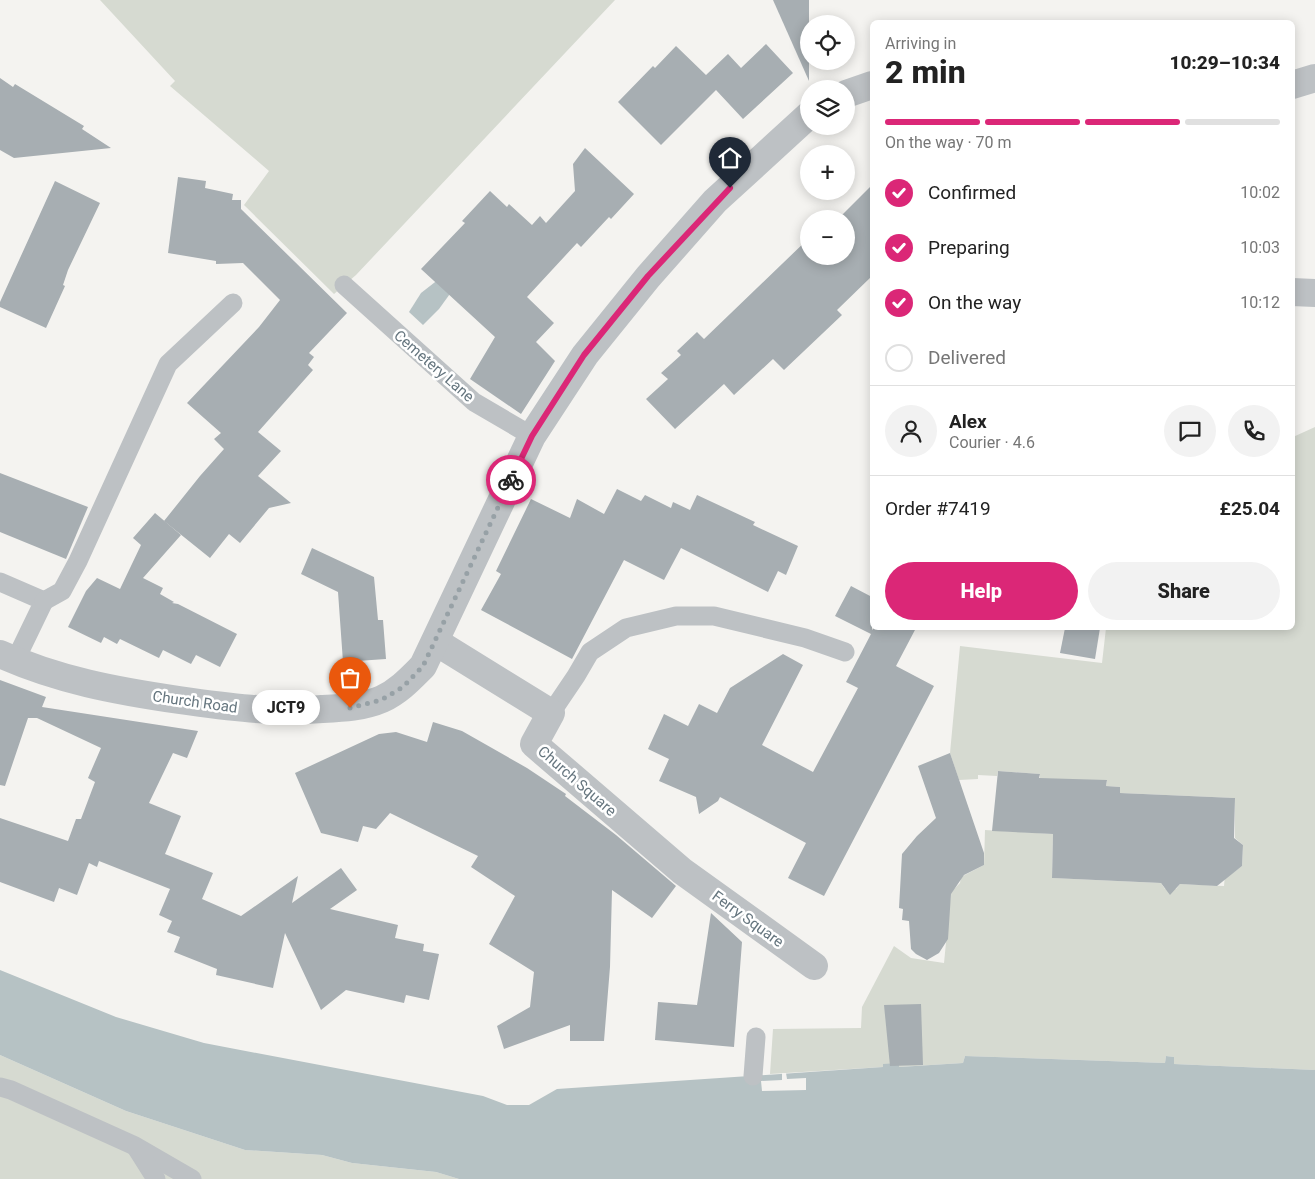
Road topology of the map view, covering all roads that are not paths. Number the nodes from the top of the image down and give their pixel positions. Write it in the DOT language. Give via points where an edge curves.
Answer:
graph roads {
  1 [pos="1315,78"];
  2 [pos="1295,84"];
  3 [pos="870,85"];
  4 [pos="855,90"];
  5 [pos="800,123"];
  6 [pos="344,286"];
  7 [pos="1295,292"];
  8 [pos="1315,293"];
  9 [pos="233,303"];
  10 [pos="532,436"];
  11 [pos="0,582"];
  12 [pos="44,601"];
  13 [pos="436,642"];
  14 [pos="845,652"];
  15 [pos="8,658"];
  16 [pos="551,713"];
  17 [pos="682,871"];
  18 [pos="814,966"];
  19 [pos="756,1037"];
  20 [pos="753,1076"];
  21 [pos="0,1087"];
  22 [pos="135,1146"];
  23 [pos="156,1179"];
  24 [pos="192,1179"];
  1 -- 2 [label="street"];
  3 -- 4 [label="street"];
  5 -- 10 [label="street, Church Road" via="716,201 648,276 584,355"];
  6 -- 10 [label="lane, Cemetery Lane" via="474,402"];
  7 -- 8 [label="street"];
  9 -- 12 [label="lane" via="168,364 78,561 62,591"];
  10 -- 13 [label="street, Church Road"];
  11 -- 12 [label="lane"];
  12 -- 15 [label="lane"];
  13 -- 15 [label="street, Church Road" via="423,666 403,687 381,700 350,708 299,711 238,709 122,692 74,681"];
  13 -- 16 [label="street"];
  14 -- 16 [label="lane" via="804,638 714,616 676,616 626,628 590,652"];
  16 -- 17 [label="street, Church Square" via="534,744"];
  17 -- 18 [label="street, Ferry Square"];
  19 -- 20 [label="lane"];
  21 -- 22 [label="lane"];
  22 -- 23 [label="lane"];
  22 -- 24 [label="lane"];
}
